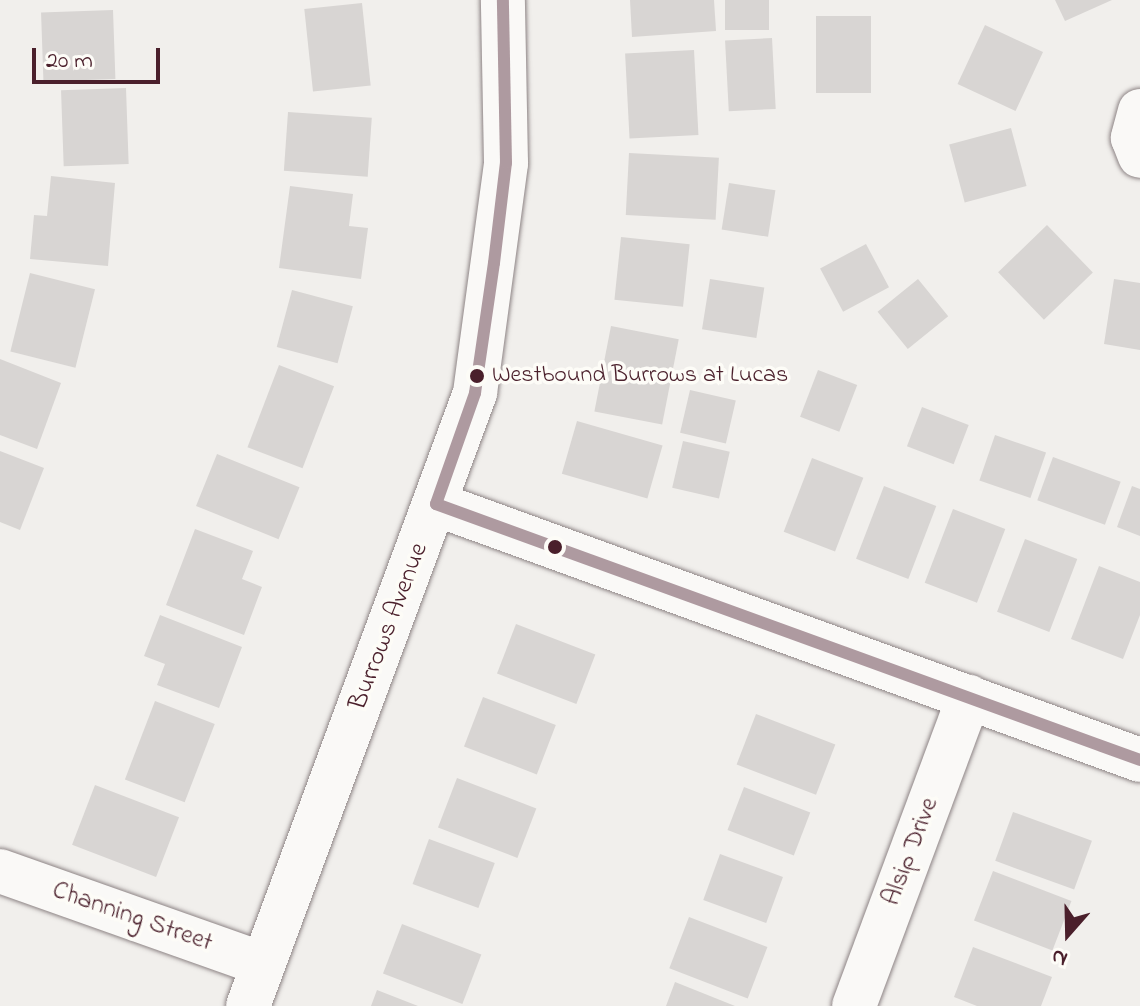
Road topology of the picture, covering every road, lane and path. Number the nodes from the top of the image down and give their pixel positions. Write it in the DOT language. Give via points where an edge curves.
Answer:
graph roads {
  1 [pos="503,0"];
  2 [pos="1140,111"];
  3 [pos="1140,156"];
  4 [pos="436,504"];
  5 [pos="969,697"];
  6 [pos="1140,760"];
  7 [pos="0,871"];
  8 [pos="263,964"];
  9 [pos="248,1006"];
  10 [pos="854,1006"];
  1 -- 4 [label="street, Burrows Avenue" via="506,163 494,263 475,393"];
  2 -- 3 [label="street" via="1133,138"];
  4 -- 5 [label="street"];
  4 -- 8 [label="street, Burrows Avenue"];
  5 -- 6 [label="street"];
  5 -- 10 [label="street, Alsip Drive"];
  7 -- 8 [label="street, Channing Street"];
  8 -- 9 [label="street, Burrows Avenue"];
}
